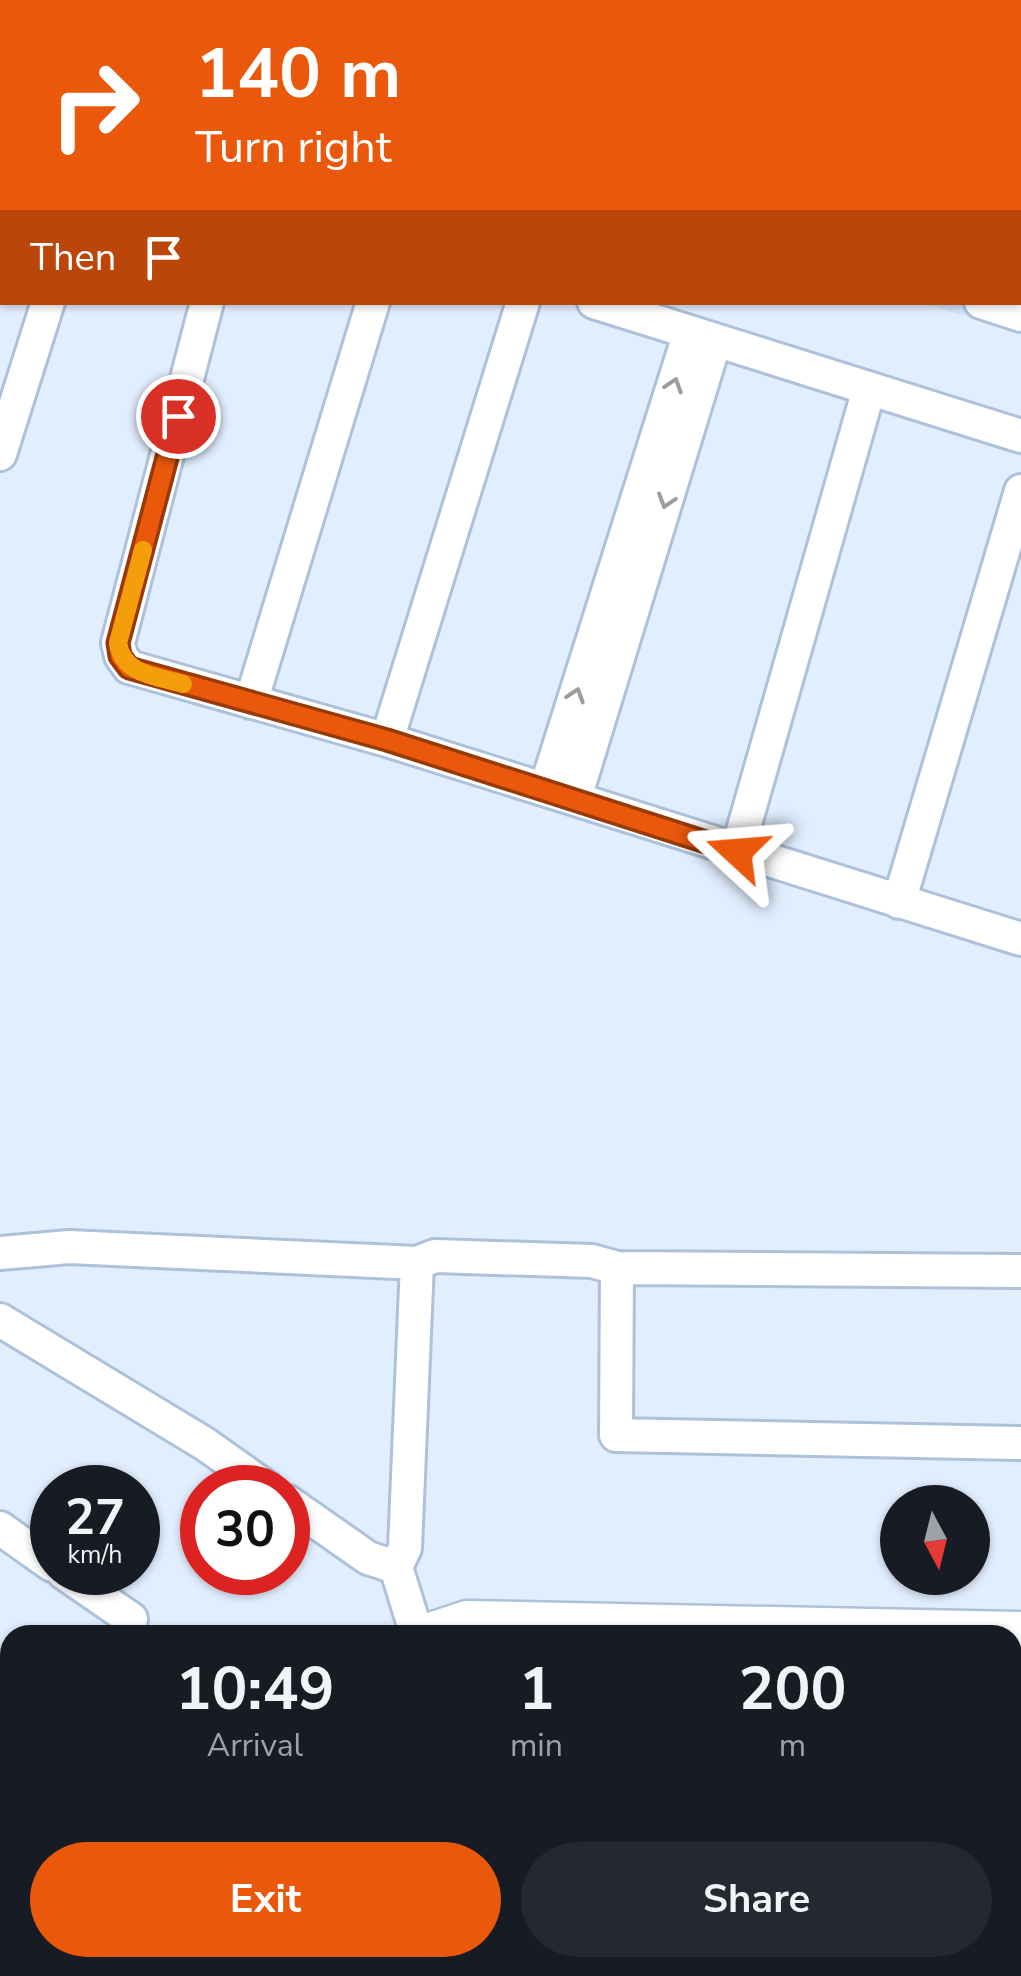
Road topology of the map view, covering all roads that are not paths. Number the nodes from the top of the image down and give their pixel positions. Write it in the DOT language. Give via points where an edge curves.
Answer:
graph roads {
  1 [pos="47,305"];
  2 [pos="206,305"];
  3 [pos="373,305"];
  4 [pos="522,305"];
  5 [pos="603,305"];
  6 [pos="991,305"];
  7 [pos="1021,314"];
  8 [pos="702,337"];
  9 [pos="869,389"];
  10 [pos="1021,436"];
  11 [pos="0,454"];
  12 [pos="1021,491"];
  13 [pos="251,702"];
  14 [pos="387,740"];
  15 [pos="561,793"];
  16 [pos="737,852"];
  17 [pos="900,902"];
  18 [pos="1021,939"];
  19 [pos="0,1253"];
  20 [pos="416,1263"];
  21 [pos="617,1268"];
  22 [pos="1021,1271"];
  23 [pos="0,1320"];
  24 [pos="1021,1443"];
  25 [pos="234,1465"];
  26 [pos="310,1517"];
  27 [pos="0,1528"];
  28 [pos="30,1549"];
  29 [pos="396,1566"];
  30 [pos="92,1595"];
  31 [pos="129,1625"];
  32 [pos="417,1625"];
  33 [pos="452,1625"];
  34 [pos="580,1625"];
  1 -- 11 [label="street"];
  2 -- 13 [label="street" via="118,643 129,668"];
  3 -- 13 [label="street"];
  4 -- 14 [label="street"];
  5 -- 8 [label="street"];
  6 -- 7 [label="street"];
  8 -- 9 [label="street"];
  8 -- 15 [label="street"];
  9 -- 10 [label="street"];
  9 -- 16 [label="street"];
  12 -- 17 [label="street"];
  13 -- 14 [label="street"];
  14 -- 15 [label="street"];
  15 -- 16 [label="street"];
  16 -- 17 [label="street"];
  17 -- 18 [label="street"];
  19 -- 20 [label="street" via="68,1248"];
  20 -- 21 [label="street" via="435,1256 592,1261"];
  20 -- 29 [label="street" via="405,1548"];
  21 -- 22 [label="street"];
  21 -- 24 [label="street" via="616,1435"];
  23 -- 25 [label="street"];
  26 -- 29 [label="street" via="368,1558"];
  27 -- 28 [label="street"];
  29 -- 32 [label="street"];
  30 -- 31 [label="street"];
  33 -- 34 [label="street"];
}
